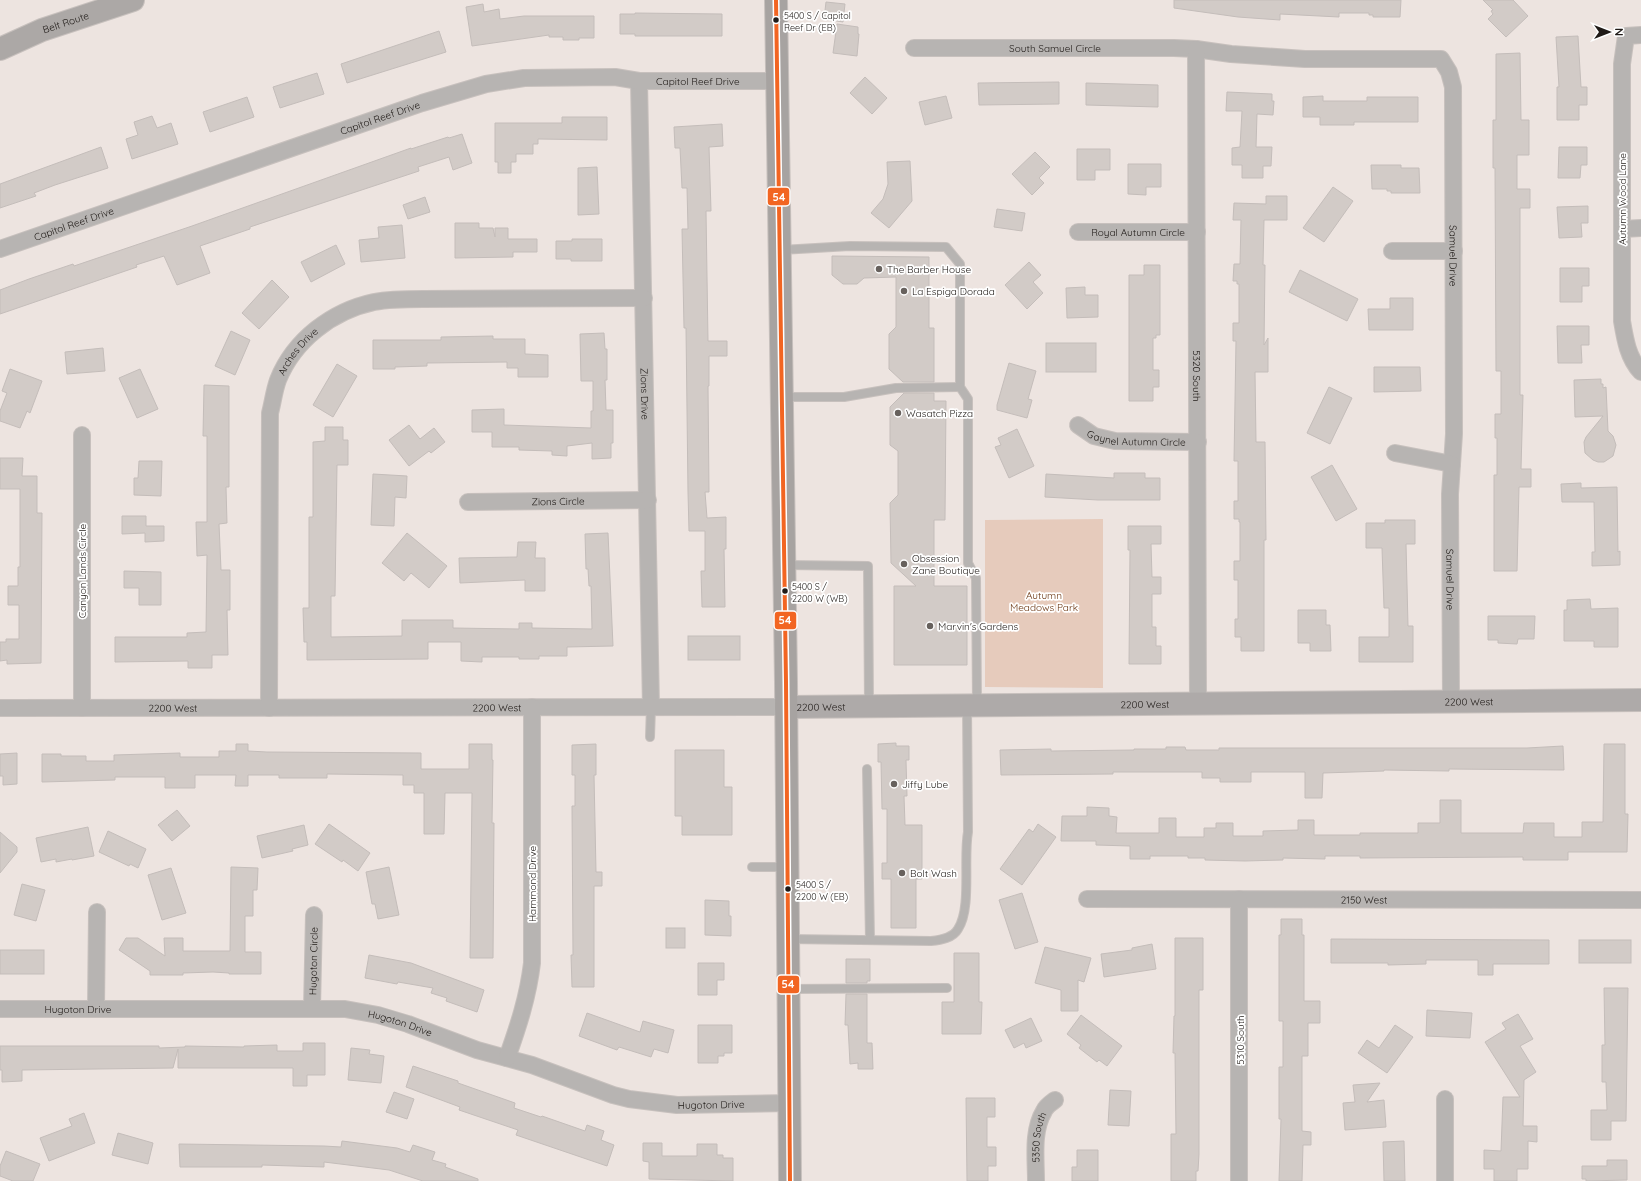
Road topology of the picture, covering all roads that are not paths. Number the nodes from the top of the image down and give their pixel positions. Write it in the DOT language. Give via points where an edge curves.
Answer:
graph roads {
  1 [pos="133,0"];
  2 [pos="776,0"];
  3 [pos="1641,35"];
  4 [pos="914,48"];
  5 [pos="0,49"];
  6 [pos="1196,49"];
  7 [pos="639,81"];
  8 [pos="776,81"];
  9 [pos="1623,228"];
  10 [pos="1641,228"];
  11 [pos="1078,232"];
  12 [pos="1197,232"];
  13 [pos="0,249"];
  14 [pos="779,250"];
  15 [pos="1392,251"];
  16 [pos="1454,251"];
  17 [pos="644,298"];
  18 [pos="1641,372"];
  19 [pos="960,387"];
  20 [pos="781,397"];
  21 [pos="1078,425"];
  22 [pos="82,434"];
  23 [pos="1198,442"];
  24 [pos="1395,453"];
  25 [pos="1452,464"];
  26 [pos="648,500"];
  27 [pos="468,502"];
  28 [pos="784,565"];
  29 [pos="1641,700"];
  30 [pos="1451,701"];
  31 [pos="1198,704"];
  32 [pos="972,705"];
  33 [pos="532,707"];
  34 [pos="651,707"];
  35 [pos="786,707"];
  36 [pos="869,707"];
  37 [pos="0,708"];
  38 [pos="82,708"];
  39 [pos="269,708"];
  40 [pos="650,737"];
  41 [pos="867,769"];
  42 [pos="752,868"];
  43 [pos="787,868"];
  44 [pos="1087,899"];
  45 [pos="1239,899"];
  46 [pos="1641,900"];
  47 [pos="97,912"];
  48 [pos="314,915"];
  49 [pos="788,939"];
  50 [pos="870,940"];
  51 [pos="946,988"];
  52 [pos="788,990"];
  53 [pos="96,1008"];
  54 [pos="312,1008"];
  55 [pos="0,1009"];
  56 [pos="507,1058"];
  57 [pos="1445,1099"];
  58 [pos="1055,1100"];
  59 [pos="790,1103"];
  60 [pos="790,1181"];
  61 [pos="1036,1181"];
  62 [pos="1239,1181"];
  63 [pos="1445,1181"];
  1 -- 5 [label="highway, Belt Route" via="42,30"];
  2 -- 8 [label="main road"];
  3 -- 9 [label="street, Autumn Wood Lane" via="1626,36 1622,64"];
  4 -- 6 [label="street, South Samuel Circle"];
  6 -- 12 [label="street, 5320 South"];
  6 -- 16 [label="street, Samuel Drive" via="1304,60 1441,59 1449,72 1453,87"];
  7 -- 8 [label="street, Capitol Reef Drive"];
  7 -- 13 [label="street, Capitol Reef Drive" via="615,77 524,78 486,84 422,103"];
  7 -- 17 [label="street, Zions Drive"];
  8 -- 14 [label="main road"];
  9 -- 10 [label="street"];
  9 -- 18 [label="street, Autumn Wood Lane" via="1623,328 1625,343"];
  11 -- 12 [label="street, Royal Autumn Circle"];
  12 -- 23 [label="street, 5320 South"];
  14 -- 19 [label="lane" via="850,246 946,247 960,264"];
  14 -- 20 [label="main road"];
  15 -- 16 [label="street"];
  16 -- 25 [label="street, Samuel Drive"];
  17 -- 26 [label="street, Zions Drive"];
  17 -- 39 [label="street, Arches Drive" via="423,299 374,302 330,319 308,337 291,357 278,380 270,413"];
  19 -- 20 [label="lane" via="896,388 844,397"];
  19 -- 32 [label="lane" via="968,399 968,562 976,578"];
  20 -- 28 [label="main road"];
  21 -- 23 [label="street, Gaynel Autumn Circle" via="1094,436 1115,441"];
  22 -- 38 [label="street, Canyon Lands Circle"];
  23 -- 31 [label="street, 5320 South"];
  24 -- 25 [label="street"];
  25 -- 30 [label="street, Samuel Drive"];
  26 -- 27 [label="street, Zions Circle"];
  26 -- 34 [label="street, Zions Drive"];
  28 -- 35 [label="main road"];
  28 -- 36 [label="lane" via="868,566"];
  29 -- 30 [label="street, 2200 West"];
  30 -- 31 [label="street, 2200 West"];
  31 -- 32 [label="street, 2200 West"];
  32 -- 36 [label="street, 2200 West"];
  32 -- 50 [label="lane" via="965,901 962,921 953,935 940,940"];
  33 -- 34 [label="street, 2200 West"];
  33 -- 39 [label="street, 2200 West"];
  33 -- 56 [label="street, Hammond Drive" via="532,963 524,1008"];
  34 -- 35 [label="street, 2200 West"];
  34 -- 40 [label="lane"];
  35 -- 36 [label="street, 2200 West"];
  35 -- 43 [label="main road"];
  37 -- 38 [label="street, 2200 West"];
  38 -- 39 [label="street, 2200 West"];
  41 -- 50 [label="lane"];
  42 -- 43 [label="lane"];
  43 -- 49 [label="main road"];
  44 -- 45 [label="street, 2150 West"];
  45 -- 46 [label="street, 2150 West"];
  45 -- 62 [label="street, 5310 South"];
  47 -- 53 [label="street"];
  48 -- 54 [label="street, Hugoton Circle"];
  49 -- 50 [label="lane"];
  49 -- 52 [label="main road"];
  51 -- 52 [label="lane"];
  52 -- 59 [label="main road"];
  53 -- 54 [label="street, Hugoton Drive"];
  53 -- 55 [label="street, Hugoton Drive"];
  54 -- 56 [label="street, Hugoton Drive" via="345,1009 378,1015"];
  56 -- 59 [label="street, Hugoton Drive" via="613,1095 644,1102 688,1105"];
  57 -- 63 [label="street"];
  58 -- 61 [label="street, 5350 South" via="1044,1109 1038,1122"];
  59 -- 60 [label="main road"];
}
